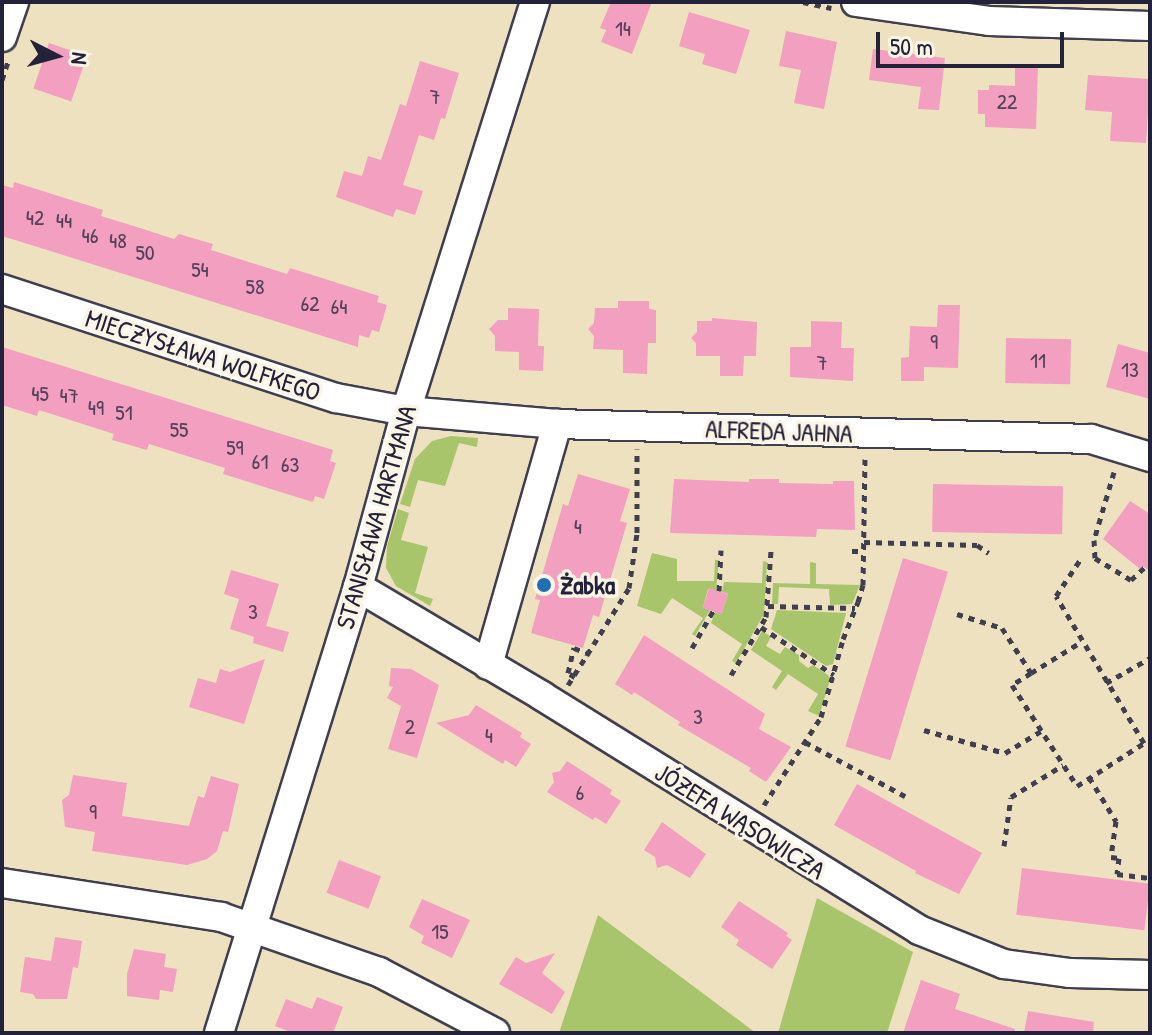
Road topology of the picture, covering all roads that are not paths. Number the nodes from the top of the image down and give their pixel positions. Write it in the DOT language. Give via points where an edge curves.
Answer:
graph roads {
  1 [pos="14,2"];
  2 [pos="535,2"];
  3 [pos="856,2"];
  4 [pos="1150,26"];
  5 [pos="2,37"];
  6 [pos="2,289"];
  7 [pos="406,411"];
  8 [pos="557,424"];
  9 [pos="1150,457"];
  10 [pos="358,587"];
  11 [pos="488,665"];
  12 [pos="2,883"];
  13 [pos="253,927"];
  14 [pos="1150,975"];
  15 [pos="219,1033"];
  16 [pos="495,1033"];
  1 -- 5 [label="street"];
  2 -- 7 [label="street, STANISŁAWA HARTMANA"];
  3 -- 4 [label="street" via="989,21"];
  6 -- 7 [label="street, MIECZYSŁAWA WOLFKEGO" via="336,398"];
  7 -- 8 [label="street, ALFREDA JAHNA"];
  7 -- 10 [label="street, STANISŁAWA HARTMANA"];
  8 -- 9 [label="street, ALFREDA JAHNA" via="1091,439"];
  8 -- 11 [label="street"];
  10 -- 11 [label="street, JÓZEFA WĄSOWICZA"];
  10 -- 13 [label="street, STANISŁAWA HARTMANA"];
  11 -- 14 [label="street, JÓZEFA WĄSOWICZA" via="919,930 1004,964 1070,973"];
  12 -- 13 [label="street" via="216,916"];
  13 -- 15 [label="street, STANISŁAWA HARTMANA"];
  13 -- 16 [label="street" via="379,972"];
}
